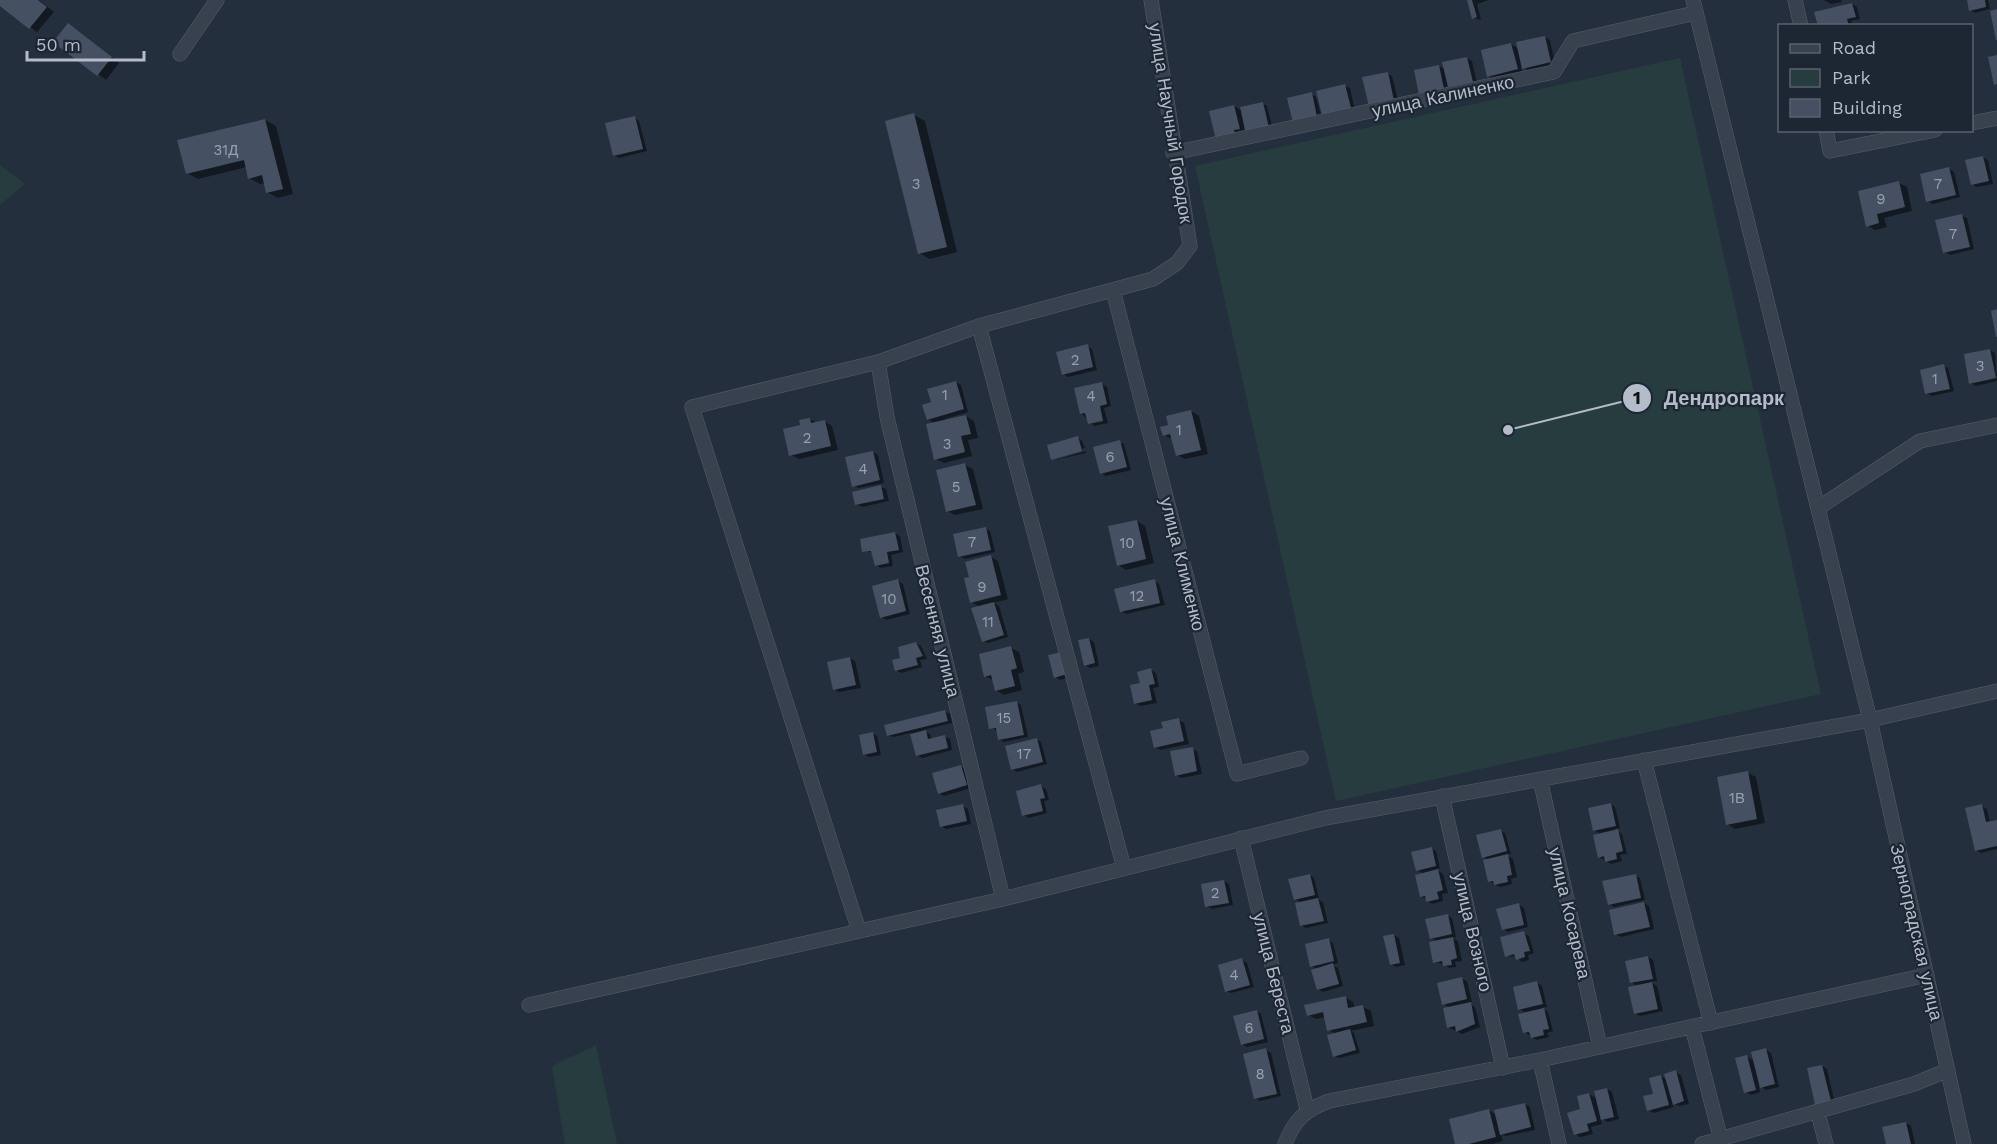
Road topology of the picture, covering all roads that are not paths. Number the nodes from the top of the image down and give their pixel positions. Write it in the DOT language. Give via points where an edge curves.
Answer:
graph roads {
  1 [pos="217,0"];
  2 [pos="1151,0"];
  3 [pos="1795,0"];
  4 [pos="1694,6"];
  5 [pos="1801,24"];
  6 [pos="180,54"];
  7 [pos="1997,118"];
  8 [pos="1973,123"];
  9 [pos="1826,132"];
  10 [pos="1925,132"];
  11 [pos="1173,153"];
  12 [pos="1113,290"];
  13 [pos="979,326"];
  14 [pos="878,362"];
  15 [pos="1997,425"];
  16 [pos="1818,508"];
  17 [pos="1997,691"];
  18 [pos="1870,720"];
  19 [pos="1301,758"];
  20 [pos="1644,760"];
  21 [pos="1540,779"];
  22 [pos="1442,796"];
  23 [pos="1241,838"];
  24 [pos="1124,868"];
  25 [pos="1003,899"];
  26 [pos="859,931"];
  27 [pos="1927,975"];
  28 [pos="529,1005"];
  29 [pos="1711,1023"];
  30 [pos="1692,1027"];
  31 [pos="1600,1047"];
  32 [pos="1540,1060"];
  33 [pos="1503,1068"];
  34 [pos="1948,1070"];
  35 [pos="1307,1109"];
  36 [pos="1818,1113"];
  37 [pos="1721,1142"];
  38 [pos="1286,1144"];
  39 [pos="1559,1144"];
  40 [pos="1702,1144"];
  41 [pos="1826,1144"];
  42 [pos="1964,1144"];
  1 -- 6 [label="street"];
  2 -- 11 [label="street, улица Научный Городок"];
  3 -- 5 [label="street"];
  4 -- 11 [label="street, улица Калиненко" via="1573,41 1554,72"];
  4 -- 16 [label="street, Зерноградская улица"];
  7 -- 8 [label="street"];
  9 -- 10 [label="street" via="1830,151"];
  11 -- 12 [label="street, улица Научный Городок" via="1190,246 1177,262 1153,279"];
  12 -- 13 [label="street"];
  12 -- 19 [label="street, улица Клименко" via="1237,774"];
  13 -- 14 [label="street"];
  13 -- 24 [label="street"];
  14 -- 25 [label="street, Весенняя улица" via="886,417"];
  14 -- 26 [label="street" via="692,407"];
  15 -- 16 [label="street" via="1920,441"];
  16 -- 18 [label="street, Зерноградская улица"];
  17 -- 18 [label="street"];
  18 -- 20 [label="street"];
  18 -- 27 [label="street, Зерноградская улица"];
  20 -- 21 [label="street"];
  20 -- 29 [label="street"];
  21 -- 22 [label="street"];
  21 -- 31 [label="street, улица Косарева"];
  22 -- 23 [label="street"];
  22 -- 33 [label="street, улица Возного"];
  23 -- 24 [label="street"];
  23 -- 35 [label="street, улица Береста"];
  24 -- 25 [label="street"];
  25 -- 26 [label="street"];
  26 -- 28 [label="street"];
  27 -- 29 [label="street"];
  27 -- 34 [label="street, Зерноградская улица"];
  29 -- 30 [label="street"];
  30 -- 31 [label="street"];
  30 -- 37 [label="street"];
  31 -- 32 [label="street"];
  32 -- 33 [label="street"];
  32 -- 39 [label="street"];
  33 -- 35 [label="street" via="1329,1101"];
  34 -- 36 [label="street"];
  34 -- 42 [label="street, Зерноградская улица"];
  35 -- 38 [label="street" via="1292,1126"];
  36 -- 37 [label="street"];
  36 -- 41 [label="street"];
  37 -- 40 [label="street"];
}
